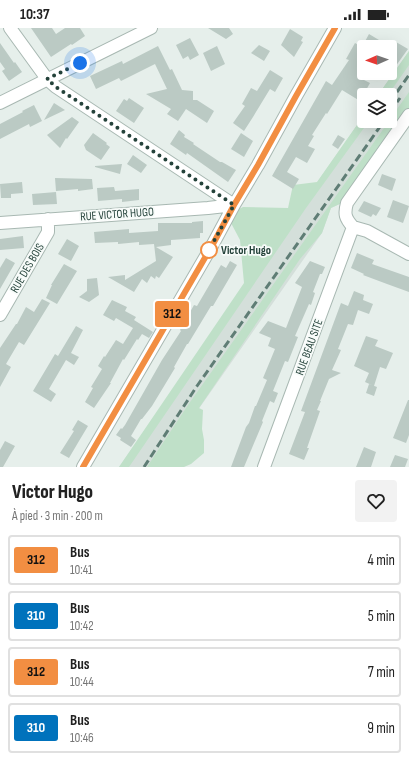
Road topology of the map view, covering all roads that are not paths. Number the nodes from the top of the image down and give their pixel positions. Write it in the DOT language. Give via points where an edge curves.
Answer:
graph roads {
  1 [pos="10,28"];
  2 [pos="151,28"];
  3 [pos="335,28"];
  4 [pos="47,79"];
  5 [pos="0,103"];
  6 [pos="409,115"];
  7 [pos="234,205"];
  8 [pos="48,219"];
  9 [pos="0,223"];
  10 [pos="353,227"];
  11 [pos="409,254"];
  12 [pos="0,315"];
  13 [pos="83,467"];
  14 [pos="264,467"];
  1 -- 4 [label="street"];
  2 -- 4 [label="street"];
  3 -- 7 [label="street"];
  4 -- 5 [label="street"];
  4 -- 7 [label="street"];
  6 -- 10 [label="street" via="347,202 345,212"];
  7 -- 8 [label="street, RUE VICTOR HUGO"];
  7 -- 13 [label="street"];
  8 -- 9 [label="street, RUE VICTOR HUGO"];
  8 -- 12 [label="street, RUE DES BOIS" via="48,232"];
  10 -- 11 [label="street" via="367,231"];
  10 -- 14 [label="street, RUE BEAU SITE"];
}
